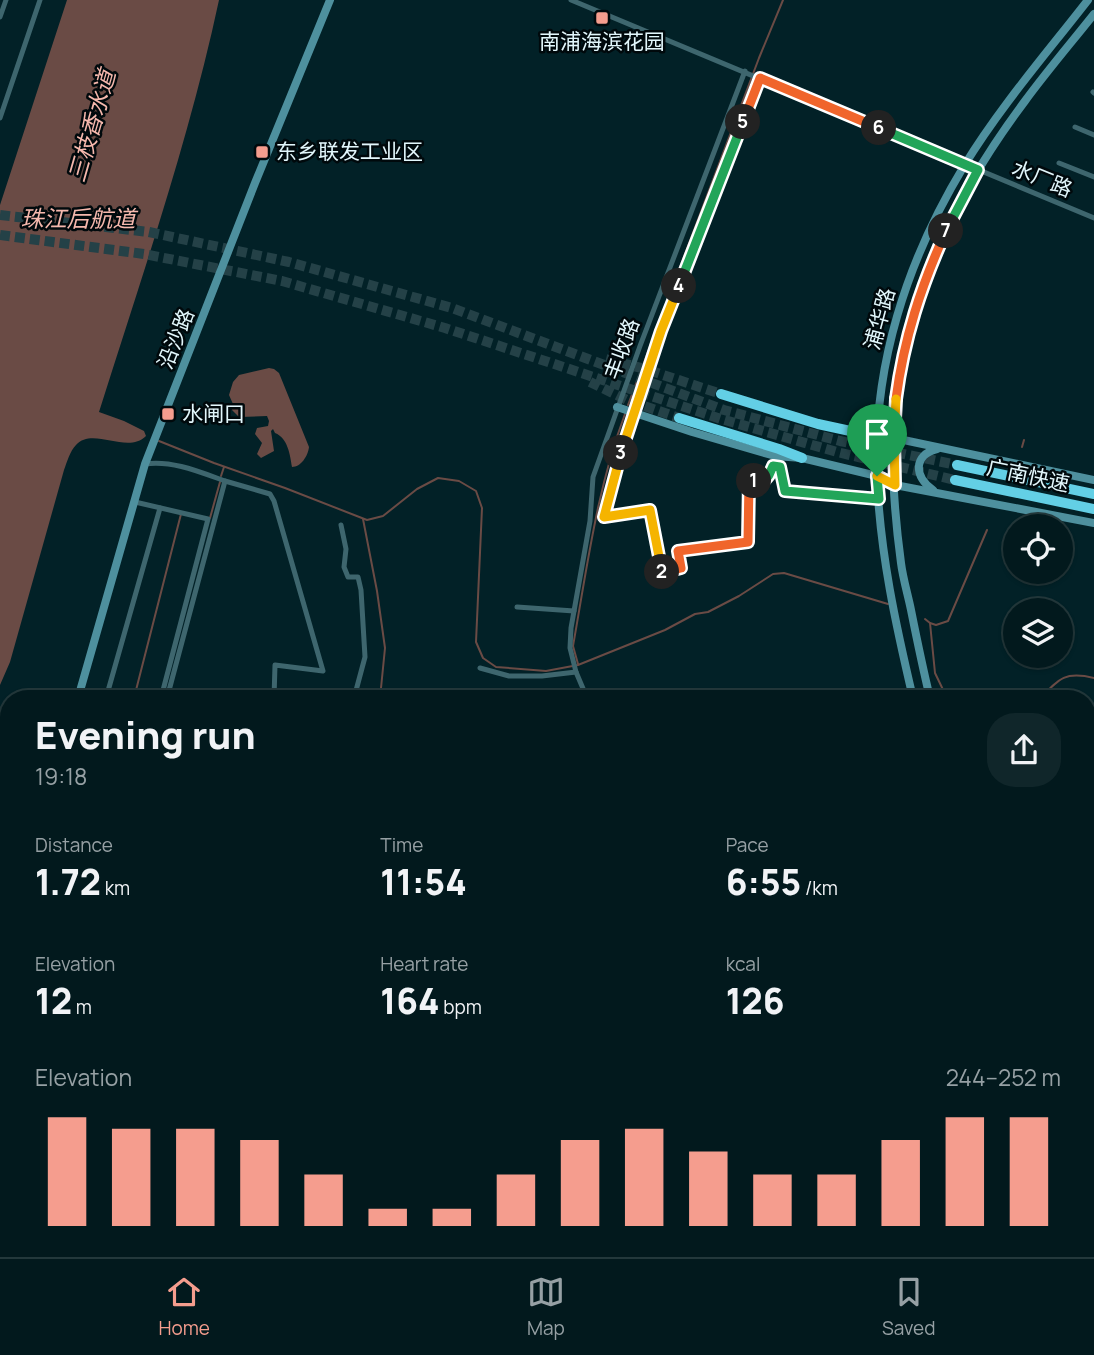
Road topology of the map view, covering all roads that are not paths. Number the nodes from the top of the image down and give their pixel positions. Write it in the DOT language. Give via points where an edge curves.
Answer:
graph roads {
  1 [pos="6,0"];
  2 [pos="40,0"];
  3 [pos="330,0"];
  4 [pos="571,0"];
  5 [pos="1088,0"];
  6 [pos="1094,13"];
  7 [pos="0,17"];
  8 [pos="747,72"];
  9 [pos="759,77"];
  10 [pos="0,118"];
  11 [pos="1075,127"];
  12 [pos="1094,135"];
  13 [pos="1059,163"];
  14 [pos="965,164"];
  15 [pos="978,170"];
  16 [pos="1094,177"];
  17 [pos="1094,218"];
  18 [pos="721,394"];
  19 [pos="617,407"];
  20 [pos="679,418"];
  21 [pos="878,437"];
  22 [pos="894,439"];
  23 [pos="940,448"];
  24 [pos="802,458"];
  25 [pos="145,464"];
  26 [pos="957,465"];
  27 [pos="877,476"];
  28 [pos="955,480"];
  29 [pos="1094,480"];
  30 [pos="225,481"];
  31 [pos="895,485"];
  32 [pos="937,493"];
  33 [pos="1094,494"];
  34 [pos="879,499"];
  35 [pos="135,502"];
  36 [pos="160,508"];
  37 [pos="1094,509"];
  38 [pos="1094,523"];
  39 [pos="341,525"];
  40 [pos="517,607"];
  41 [pos="574,611"];
  42 [pos="480,668"];
  43 [pos="576,671"];
  44 [pos="80,690"];
  45 [pos="108,690"];
  46 [pos="163,690"];
  47 [pos="169,690"];
  48 [pos="274,690"];
  49 [pos="356,690"];
  50 [pos="584,690"];
  51 [pos="911,690"];
  52 [pos="928,690"];
  1 -- 7 [label="street"];
  2 -- 10 [label="street"];
  3 -- 25 [label="main road, 沿沙路"];
  4 -- 8 [label="street"];
  5 -- 14 [label="main road, 浦华路"];
  6 -- 15 [label="main road, 浦华路"];
  8 -- 9 [label="street"];
  8 -- 19 [label="street, 丰收路"];
  9 -- 14 [label="street"];
  9 -- 34 [label="street" via="661,331 604,517 650,510 662,573 681,568 678,551 748,542 749,481 764,481 773,466 780,467 785,491"];
  11 -- 12 [label="street"];
  13 -- 16 [label="street"];
  14 -- 15 [label="street, 水厂路"];
  14 -- 21 [label="main road, 浦华路" via="910,274 882,384"];
  15 -- 17 [label="street, 水厂路"];
  15 -- 22 [label="main road, 浦华路" via="949,223 912,317 900,368"];
  18 -- 21 [label="highway"];
  19 -- 24 [label="main road" via="775,456"];
  19 -- 41 [label="street, 丰收路" via="593,477"];
  20 -- 24 [label="highway"];
  21 -- 22 [label="main road"];
  21 -- 27 [label="main road, 浦华路"];
  22 -- 23 [label="main road"];
  22 -- 31 [label="main road, 浦华路"];
  23 -- 29 [label="main road"];
  23 -- 32 [label="main road" via="926,453 919,466 922,481"];
  24 -- 27 [label="main road"];
  25 -- 30 [label="street" via="159,462"];
  25 -- 35 [label="main road, 沿沙路"];
  26 -- 33 [label="highway, 广南快速"];
  27 -- 31 [label="main road"];
  27 -- 34 [label="main road, 浦华路"];
  28 -- 37 [label="highway, 广南快速"];
  30 -- 47 [label="street"];
  30 -- 48 [label="street" via="270,494 274,501 323,671 275,665"];
  31 -- 32 [label="main road"];
  31 -- 52 [label="main road, 浦华路" via="902,565"];
  32 -- 38 [label="main road"];
  34 -- 51 [label="main road, 浦华路" via="893,606"];
  35 -- 36 [label="street"];
  35 -- 44 [label="main road, 沿沙路"];
  36 -- 45 [label="street"];
  36 -- 46 [label="street" via="208,519"];
  39 -- 49 [label="street" via="344,567 348,577 358,577 362,603 365,657"];
  40 -- 41 [label="street"];
  41 -- 43 [label="street, 丰收路" via="570,648"];
  42 -- 43 [label="street" via="509,676"];
  43 -- 50 [label="street"];
}
